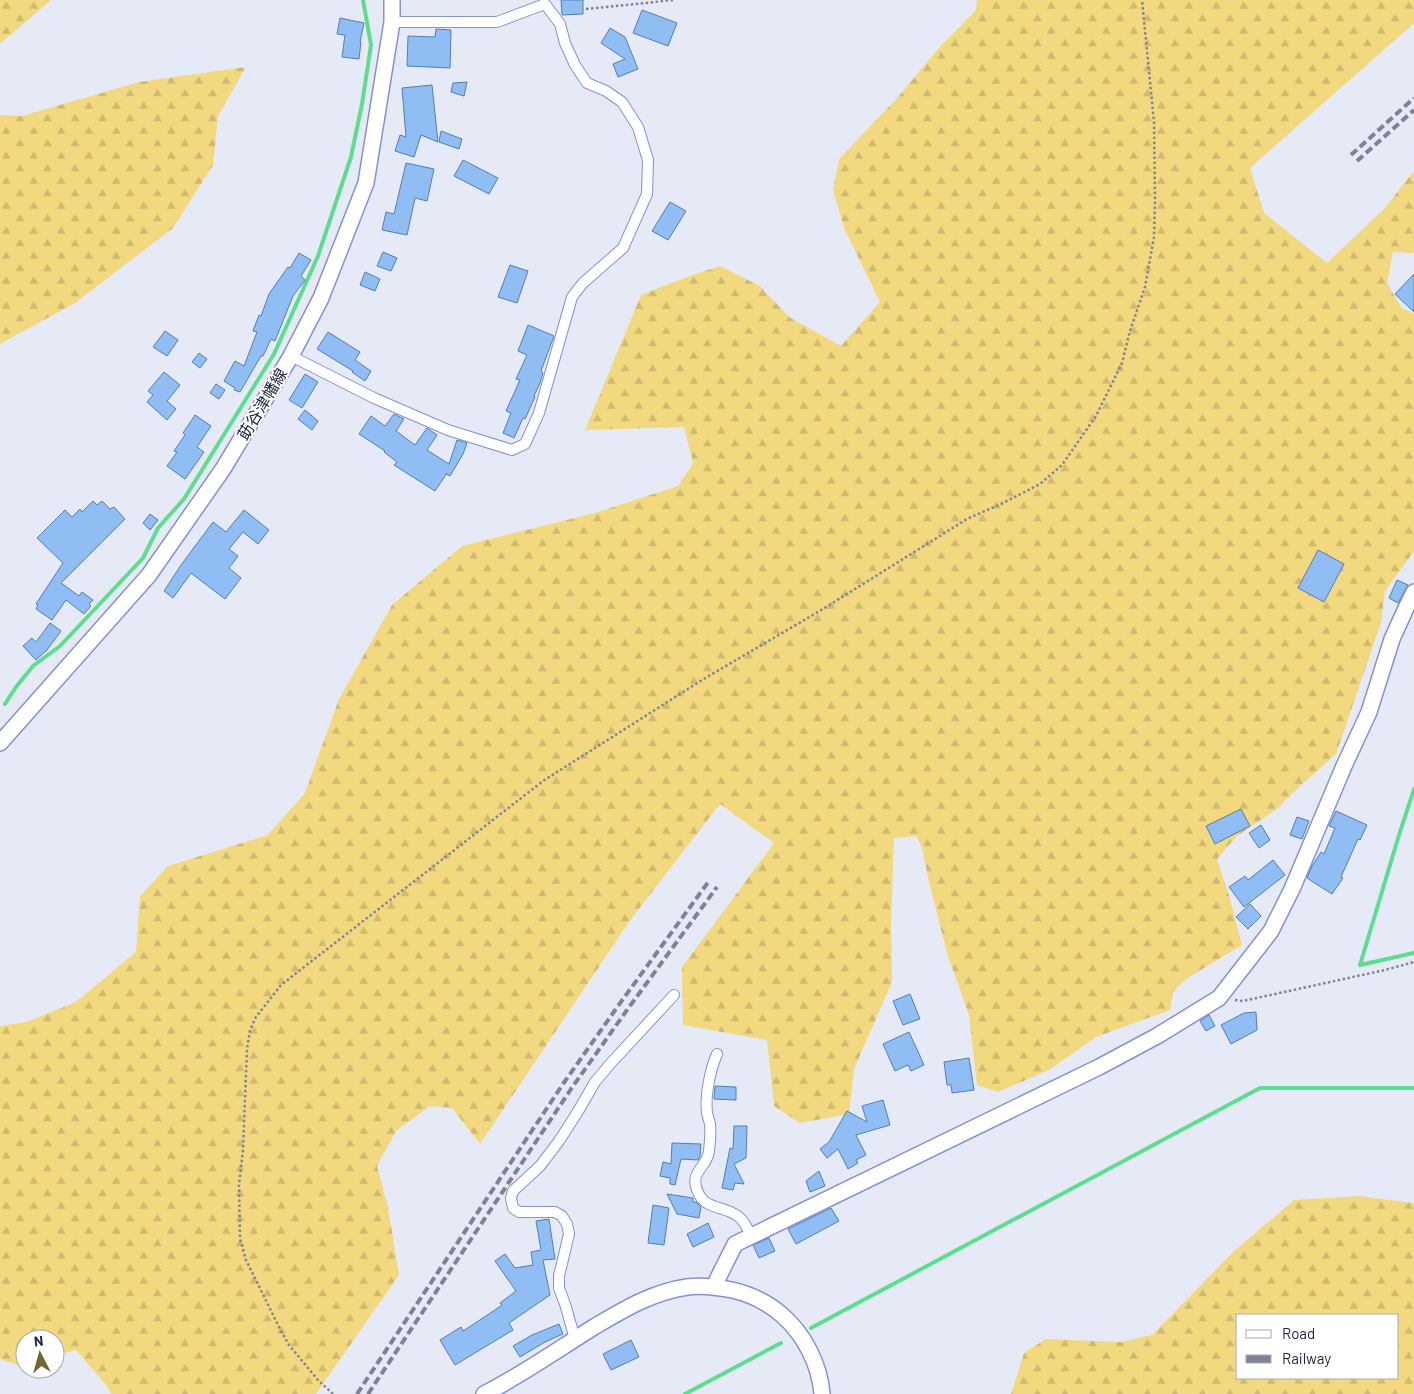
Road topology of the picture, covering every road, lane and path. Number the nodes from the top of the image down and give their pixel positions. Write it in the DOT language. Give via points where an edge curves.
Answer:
graph roads {
  1 [pos="392,0"];
  2 [pos="674,0"];
  3 [pos="1142,0"];
  4 [pos="586,9"];
  5 [pos="392,22"];
  6 [pos="291,356"];
  7 [pos="1414,592"];
  8 [pos="3,734"];
  9 [pos="1414,962"];
  10 [pos="674,995"];
  11 [pos="1219,998"];
  12 [pos="717,1054"];
  13 [pos="751,1236"];
  14 [pos="714,1286"];
  15 [pos="575,1339"];
  16 [pos="334,1394"];
  17 [pos="484,1394"];
  18 [pos="822,1394"];
  1 -- 5 [label="street, 莇谷津幡線"];
  2 -- 4 [label="path"];
  3 -- 16 [label="path" via="1154,122 1154,237 1145,287 1122,364 1096,416 1062,465 1040,484 967,519 702,680 544,781 281,986 256,1017 247,1049 239,1185 240,1239 246,1260 289,1345"];
  5 -- 6 [label="street, 莇谷津幡線" via="366,183 321,298"];
  5 -- 6 [label="street" via="497,22 545,4 560,24 575,65 587,83 622,102 638,128 648,160 647,194 623,248 572,297 538,413 525,444 512,450 448,430 374,398"];
  6 -- 8 [label="street, 莇谷津幡線" via="223,469 149,575"];
  7 -- 11 [label="street" via="1392,639 1370,712 1288,898 1271,931"];
  9 -- 11 [label="path" via="1243,1000"];
  10 -- 15 [label="street" via="595,1082 559,1141 540,1166 513,1191 513,1208 519,1212 556,1212 567,1224 569,1234 559,1288"];
  11 -- 13 [label="street" via="1099,1067"];
  12 -- 13 [label="street" via="709,1080 708,1155 699,1169 696,1186 705,1203 738,1216"];
  13 -- 14 [label="street" via="735,1244"];
  14 -- 15 [label="street" via="687,1287 657,1294"];
  14 -- 18 [label="street" via="742,1293 772,1306 792,1324 812,1356"];
  15 -- 17 [label="street"];
}
